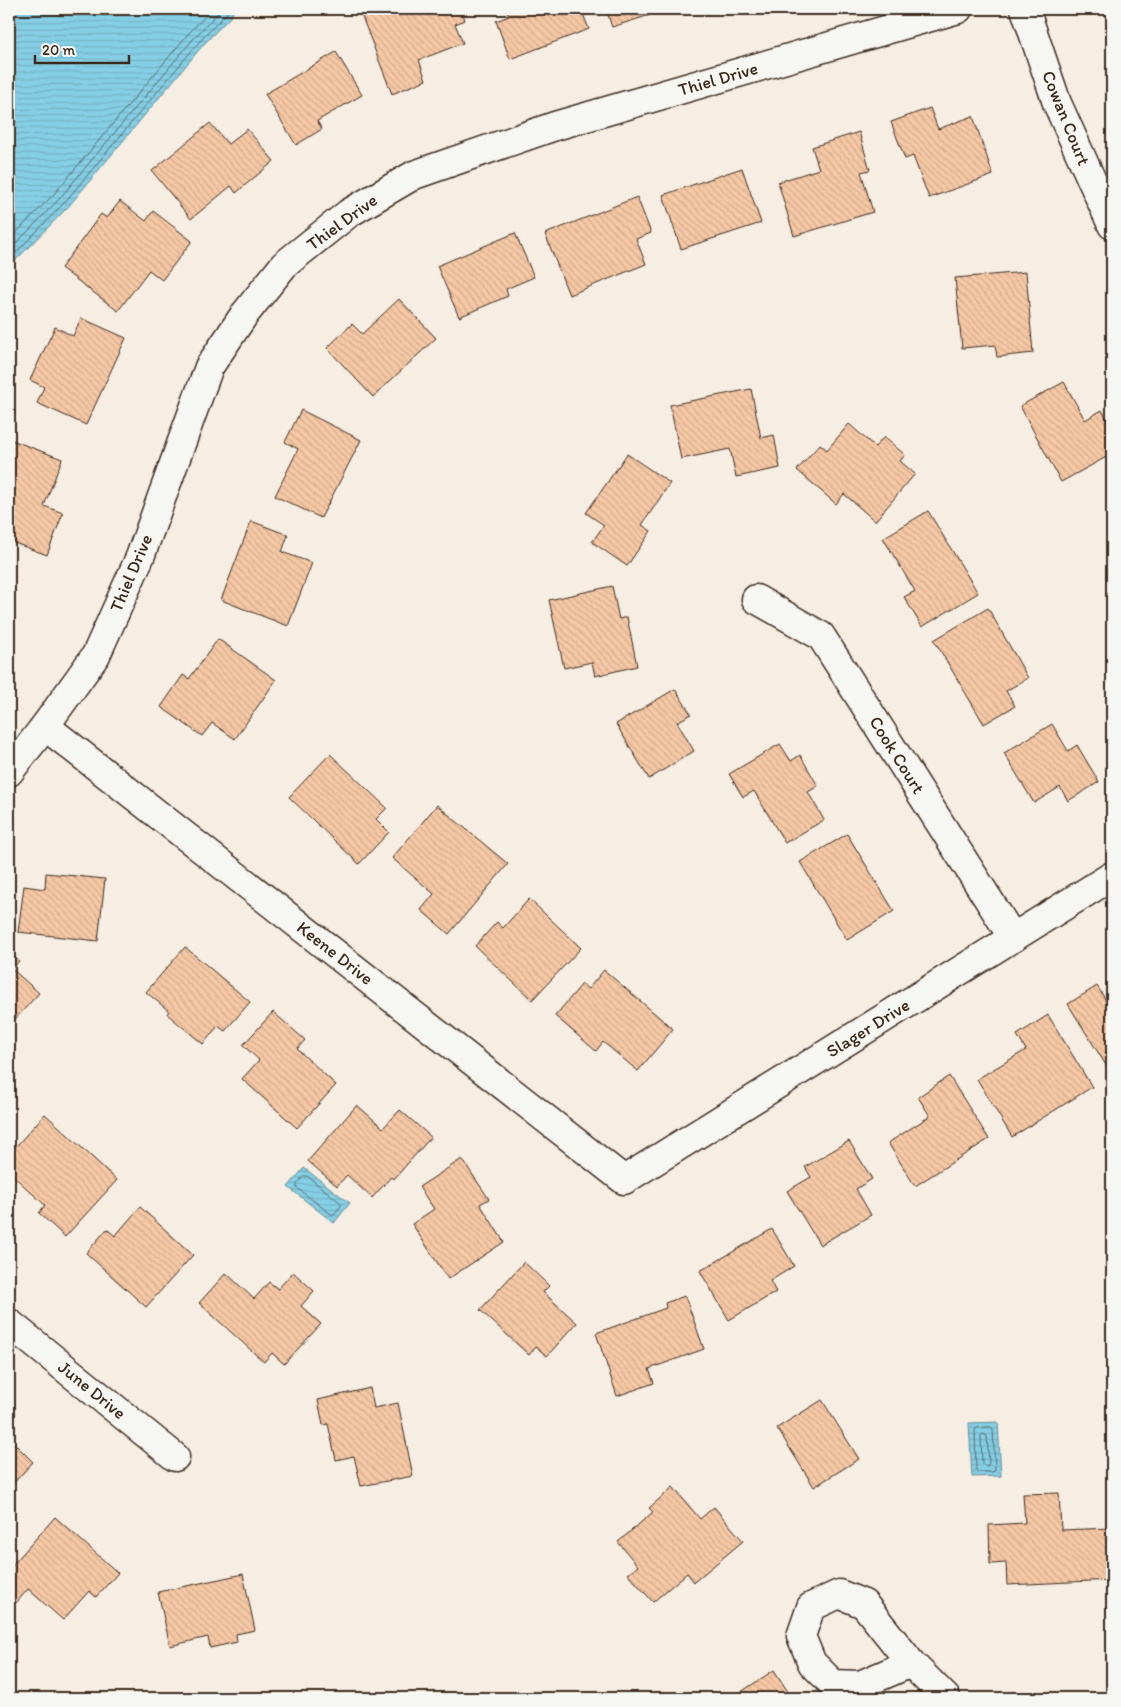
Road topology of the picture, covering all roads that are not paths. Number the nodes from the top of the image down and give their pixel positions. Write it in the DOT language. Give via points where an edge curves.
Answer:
graph roads {
  1 [pos="958,9"];
  2 [pos="1025,9"];
  3 [pos="1112,225"];
  4 [pos="756,599"];
  5 [pos="45,726"];
  6 [pos="9,772"];
  7 [pos="1112,876"];
  8 [pos="1013,938"];
  9 [pos="624,1180"];
  10 [pos="9,1323"];
  11 [pos="174,1458"];
  12 [pos="911,1663"];
  13 [pos="946,1698"];
  1 -- 5 [label="street, Thiel Drive" via="555,126 414,174 349,212 284,265 244,315 209,367 140,557 96,655"];
  2 -- 3 [label="street, Cowan Court" via="1057,102"];
  4 -- 8 [label="street, Cook Court" via="821,636"];
  5 -- 6 [label="street, Thiel Drive"];
  5 -- 9 [label="street, Keene Drive"];
  7 -- 8 [label="street, Slager Drive"];
  8 -- 9 [label="street, Slager Drive"];
  10 -- 11 [label="street, June Drive"];
  12 -- 13 [label="street"];
}
